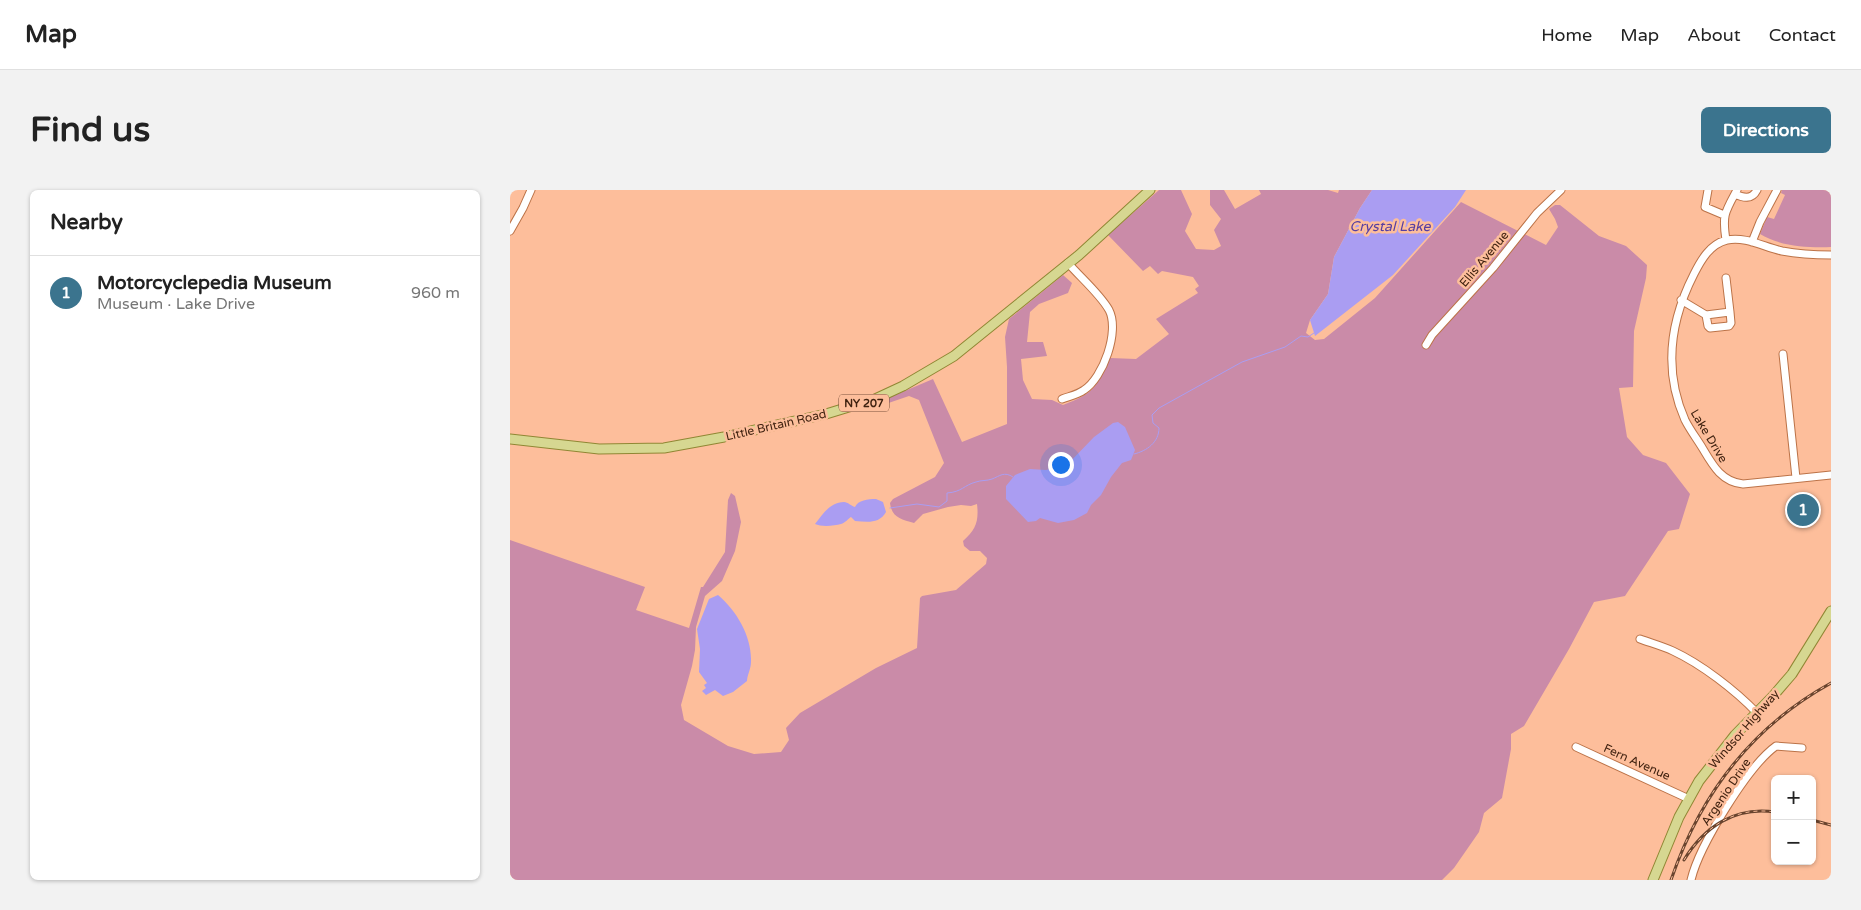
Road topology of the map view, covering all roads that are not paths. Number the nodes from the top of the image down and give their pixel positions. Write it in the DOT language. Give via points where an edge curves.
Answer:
graph roads {
  1 [pos="531,190"];
  2 [pos="1150,190"];
  3 [pos="1561,190"];
  4 [pos="1708,190"];
  5 [pos="1757,190"];
  6 [pos="1777,190"];
  7 [pos="1736,192"];
  8 [pos="1724,215"];
  9 [pos="510,231"];
  10 [pos="1726,240"];
  11 [pos="1752,242"];
  12 [pos="1831,254"];
  13 [pos="1068,263"];
  14 [pos="1726,278"];
  15 [pos="1681,300"];
  16 [pos="1730,312"];
  17 [pos="1706,315"];
  18 [pos="1426,345"];
  19 [pos="1783,354"];
  20 [pos="1062,399"];
  21 [pos="510,439"];
  22 [pos="1831,475"];
  23 [pos="1796,478"];
  24 [pos="1831,610"];
  25 [pos="1640,639"];
  26 [pos="1757,713"];
  27 [pos="1576,747"];
  28 [pos="1802,748"];
  29 [pos="1688,799"];
  30 [pos="1653,880"];
  31 [pos="1691,880"];
  1 -- 9 [label="street"];
  2 -- 13 [label="main road, Little Britain Road / NY 207"];
  3 -- 18 [label="street, Ellis Avenue" via="1537,213"];
  4 -- 8 [label="street" via="1705,207"];
  5 -- 7 [label="street" via="1747,198"];
  6 -- 11 [label="street"];
  7 -- 8 [label="street"];
  8 -- 10 [label="street"];
  10 -- 11 [label="street"];
  10 -- 15 [label="street, Lake Drive" via="1704,256"];
  11 -- 12 [label="street" via="1796,253"];
  13 -- 20 [label="street" via="1109,310 1114,331 1091,384 1076,395"];
  13 -- 21 [label="main road, Little Britain Road / NY 207" via="954,356 903,386 852,407 728,437 664,448 599,449"];
  14 -- 16 [label="street"];
  15 -- 17 [label="street"];
  15 -- 23 [label="street, Lake Drive" via="1671,349 1676,392 1686,422 1714,466 1735,483"];
  16 -- 17 [label="street"];
  16 -- 17 [label="street" via="1729,326 1710,328"];
  19 -- 23 [label="street"];
  22 -- 23 [label="street, Lake Drive"];
  24 -- 26 [label="main road, Windsor Highway" via="1792,674"];
  25 -- 26 [label="street" via="1692,662 1741,697"];
  26 -- 29 [label="main road, Windsor Highway" via="1712,763"];
  27 -- 29 [label="street, Fern Avenue"];
  28 -- 31 [label="street, Argenio Drive" via="1776,746 1749,775 1716,824"];
  29 -- 30 [label="main road, Windsor Highway"];
}
